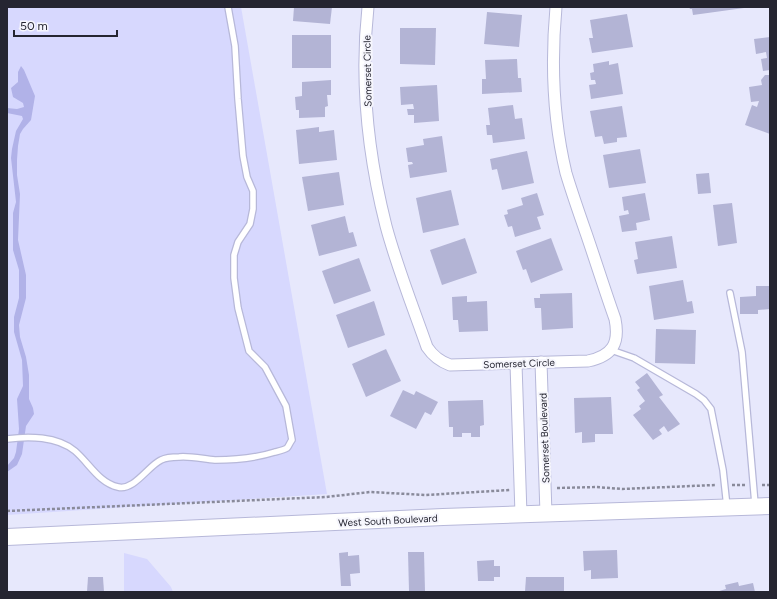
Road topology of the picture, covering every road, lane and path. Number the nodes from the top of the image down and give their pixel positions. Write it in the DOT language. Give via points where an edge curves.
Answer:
graph roads {
  1 [pos="228,7"];
  2 [pos="368,7"];
  3 [pos="556,7"];
  4 [pos="730,293"];
  5 [pos="611,350"];
  6 [pos="541,362"];
  7 [pos="516,364"];
  8 [pos="8,438"];
  9 [pos="725,485"];
  10 [pos="754,485"];
  11 [pos="770,485"];
  12 [pos="560,488"];
  13 [pos="505,490"];
  14 [pos="762,506"];
  15 [pos="727,507"];
  16 [pos="7,511"];
  17 [pos="521,514"];
  18 [pos="546,514"];
  19 [pos="7,537"];
  1 -- 8 [label="lane" via="235,46 243,156 253,191 250,224 238,242 234,255 238,308 249,350 265,367 286,406 292,440 287,448 243,459 216,460 178,456 161,460 137,481 125,488 119,488 94,472 74,450 55,441"];
  2 -- 7 [label="street, Somerset Circle" via="366,88 374,172 393,249 427,347 434,357 450,365"];
  3 -- 5 [label="street" via="553,50 557,123 571,190 615,320 617,336"];
  4 -- 10 [label="lane" via="742,352"];
  5 -- 6 [label="street, Somerset Circle" via="598,359 588,361"];
  5 -- 9 [label="lane" via="634,358 704,400 711,409"];
  6 -- 7 [label="street, Somerset Circle"];
  6 -- 18 [label="street, Somerset Boulevard"];
  7 -- 17 [label="street"];
  9 -- 10 [label="path"];
  9 -- 12 [label="path" via="622,489"];
  9 -- 15 [label="lane"];
  10 -- 11 [label="path"];
  10 -- 14 [label="lane"];
  13 -- 16 [label="path" via="426,495 370,492 326,497"];
  14 -- 15 [label="main road, West South Boulevard"];
  15 -- 18 [label="main road, West South Boulevard"];
  17 -- 18 [label="main road, West South Boulevard"];
  17 -- 19 [label="main road, West South Boulevard"];
}
